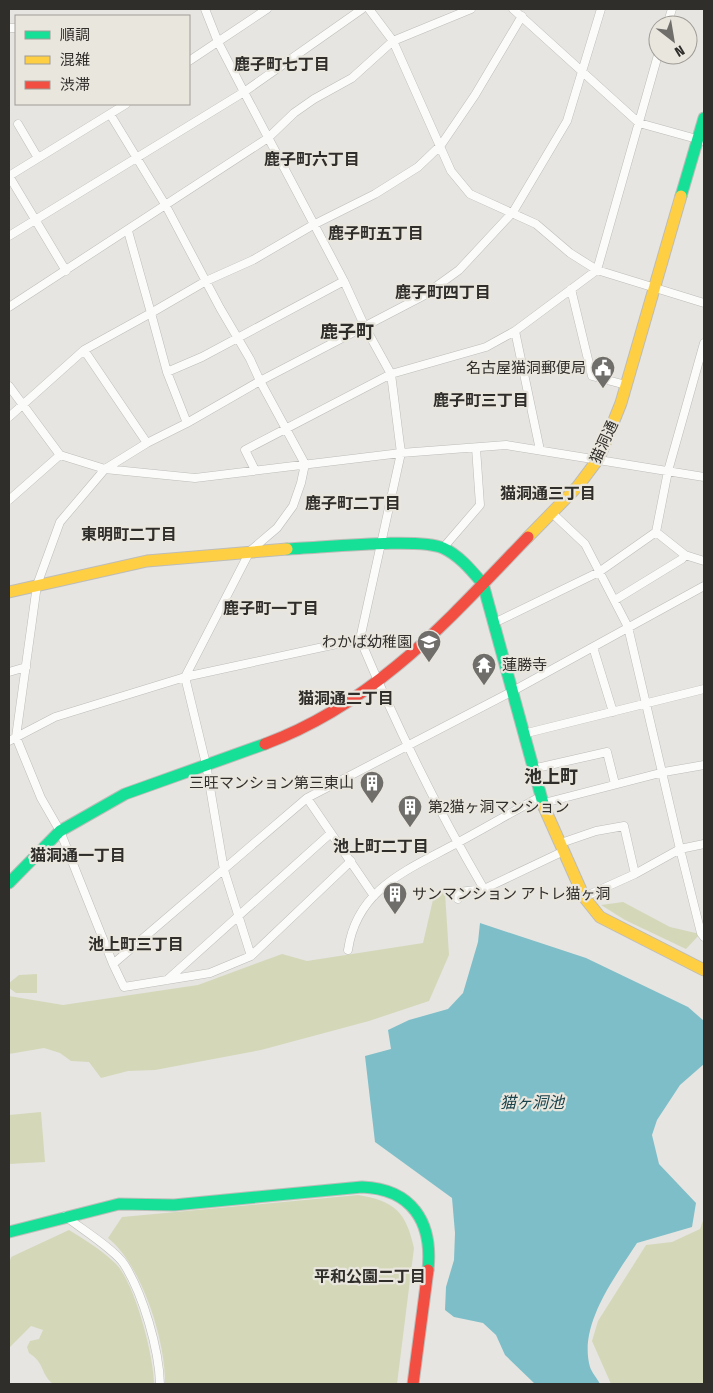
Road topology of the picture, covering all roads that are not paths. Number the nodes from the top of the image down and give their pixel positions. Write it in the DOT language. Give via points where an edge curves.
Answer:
graph roads {
  1 [pos="205,9"];
  2 [pos="267,9"];
  3 [pos="362,9"];
  4 [pos="369,9"];
  5 [pos="471,9"];
  6 [pos="513,9"];
  7 [pos="601,9"];
  8 [pos="522,16"];
  9 [pos="393,41"];
  10 [pos="218,42"];
  11 [pos="190,61"];
  12 [pos="655,65"];
  13 [pos="582,71"];
  14 [pos="244,92"];
  15 [pos="124,105"];
  16 [pos="110,114"];
  17 [pos="704,118"];
  18 [pos="639,123"];
  19 [pos="18,124"];
  20 [pos="268,138"];
  21 [pos="701,140"];
  22 [pos="441,145"];
  23 [pos="38,158"];
  24 [pos="136,158"];
  25 [pos="166,206"];
  26 [pos="513,212"];
  27 [pos="35,220"];
  28 [pos="313,225"];
  29 [pos="128,231"];
  30 [pos="9,236"];
  31 [pos="597,270"];
  32 [pos="66,271"];
  33 [pos="206,281"];
  34 [pos="344,281"];
  35 [pos="654,289"];
  36 [pos="571,290"];
  37 [pos="704,304"];
  38 [pos="9,307"];
  39 [pos="151,313"];
  40 [pos="365,327"];
  41 [pos="516,331"];
  42 [pos="238,338"];
  43 [pos="704,343"];
  44 [pos="84,350"];
  45 [pos="167,372"];
  46 [pos="391,374"];
  47 [pos="260,381"];
  48 [pos="626,385"];
  49 [pos="9,386"];
  50 [pos="22,405"];
  51 [pos="9,417"];
  52 [pos="187,423"];
  53 [pos="286,427"];
  54 [pos="147,443"];
  55 [pos="476,448"];
  56 [pos="540,450"];
  57 [pos="401,453"];
  58 [pos="60,455"];
  59 [pos="599,458"];
  60 [pos="305,464"];
  61 [pos="105,469"];
  62 [pos="255,470"];
  63 [pos="668,471"];
  64 [pos="704,477"];
  65 [pos="9,500"];
  66 [pos="552,513"];
  67 [pos="656,532"];
  68 [pos="382,545"];
  69 [pos="443,548"];
  70 [pos="250,551"];
  71 [pos="685,555"];
  72 [pos="704,561"];
  73 [pos="599,572"];
  74 [pos="37,584"];
  75 [pos="483,584"];
  76 [pos="704,586"];
  77 [pos="9,592"];
  78 [pos="614,600"];
  79 [pos="494,623"];
  80 [pos="628,627"];
  81 [pos="360,639"];
  82 [pos="593,647"];
  83 [pos="26,666"];
  84 [pos="9,672"];
  85 [pos="185,677"];
  86 [pos="378,682"];
  87 [pos="704,689"];
  88 [pos="511,692"];
  89 [pos="648,703"];
  90 [pos="613,712"];
  91 [pos="522,734"];
  92 [pos="13,739"];
  93 [pos="408,745"];
  94 [pos="206,764"];
  95 [pos="704,764"];
  96 [pos="532,769"];
  97 [pos="664,772"];
  98 [pos="615,784"];
  99 [pos="307,798"];
  100 [pos="542,800"];
  101 [pos="60,830"];
  102 [pos="331,833"];
  103 [pos="457,843"];
  104 [pos="704,844"];
  105 [pos="563,847"];
  106 [pos="680,849"];
  107 [pos="351,861"];
  108 [pos="224,870"];
  109 [pos="635,874"];
  110 [pos="9,883"];
  111 [pos="484,889"];
  112 [pos="374,896"];
  113 [pos="584,897"];
  114 [pos="458,899"];
  115 [pos="239,914"];
  116 [pos="704,936"];
  117 [pos="348,950"];
  118 [pos="251,956"];
  119 [pos="113,964"];
  120 [pos="704,970"];
  121 [pos="166,980"];
  122 [pos="64,1216"];
  123 [pos="9,1232"];
  124 [pos="160,1384"];
  125 [pos="413,1384"];
  1 -- 10 [label="street"];
  2 -- 10 [label="street"];
  3 -- 14 [label="street"];
  4 -- 9 [label="street"];
  5 -- 9 [label="street"];
  6 -- 8 [label="street"];
  7 -- 13 [label="street"];
  8 -- 13 [label="street"];
  8 -- 22 [label="street"];
  9 -- 20 [label="street" via="352,78 294,113"];
  9 -- 22 [label="street"];
  10 -- 11 [label="street"];
  10 -- 14 [label="street"];
  12 -- 18 [label="street"];
  13 -- 18 [label="street"];
  13 -- 26 [label="street" via="567,121"];
  14 -- 20 [label="street"];
  14 -- 24 [label="street"];
  15 -- 16 [label="street"];
  16 -- 23 [label="street"];
  16 -- 24 [label="street"];
  17 -- 21 [label="street, 猫洞通"];
  18 -- 21 [label="street"];
  18 -- 31 [label="street"];
  19 -- 23 [label="street"];
  20 -- 25 [label="street"];
  20 -- 28 [label="street"];
  21 -- 35 [label="street, 猫洞通"];
  22 -- 26 [label="street" via="451,171 470,194"];
  22 -- 28 [label="street" via="404,176"];
  23 -- 27 [label="street" via="9,176"];
  24 -- 25 [label="street"];
  24 -- 27 [label="street"];
  25 -- 29 [label="street"];
  25 -- 33 [label="street"];
  26 -- 31 [label="street" via="536,224 570,253"];
  26 -- 40 [label="street" via="459,270 423,296"];
  27 -- 30 [label="street"];
  27 -- 32 [label="street"];
  28 -- 33 [label="street" via="253,260"];
  28 -- 34 [label="street"];
  29 -- 32 [label="street"];
  29 -- 39 [label="street"];
  31 -- 35 [label="street"];
  31 -- 36 [label="street"];
  32 -- 38 [label="street"];
  33 -- 39 [label="street"];
  33 -- 42 [label="street"];
  34 -- 40 [label="street"];
  34 -- 42 [label="street"];
  35 -- 37 [label="street"];
  35 -- 48 [label="street, 猫洞通"];
  36 -- 41 [label="street"];
  36 -- 48 [label="street" via="592,376"];
  39 -- 44 [label="street"];
  39 -- 45 [label="street"];
  40 -- 46 [label="street"];
  40 -- 47 [label="street"];
  41 -- 46 [label="street" via="486,347"];
  41 -- 56 [label="street"];
  42 -- 45 [label="street"];
  42 -- 47 [label="street"];
  43 -- 63 [label="street"];
  44 -- 50 [label="street"];
  44 -- 54 [label="street"];
  45 -- 52 [label="street"];
  46 -- 53 [label="street"];
  46 -- 57 [label="street"];
  47 -- 52 [label="street"];
  47 -- 53 [label="street"];
  48 -- 59 [label="street, 猫洞通"];
  49 -- 50 [label="street"];
  50 -- 51 [label="street"];
  50 -- 58 [label="street"];
  52 -- 54 [label="street"];
  53 -- 60 [label="street"];
  53 -- 62 [label="street" via="245,450"];
  54 -- 61 [label="street"];
  55 -- 56 [label="street" via="506,445"];
  55 -- 57 [label="street"];
  55 -- 69 [label="street" via="480,505"];
  56 -- 59 [label="street"];
  57 -- 60 [label="street"];
  57 -- 68 [label="street"];
  58 -- 61 [label="street"];
  58 -- 65 [label="street"];
  59 -- 63 [label="street"];
  59 -- 66 [label="street, 猫洞通"];
  60 -- 62 [label="street"];
  60 -- 70 [label="street" via="293,506 277,528"];
  61 -- 62 [label="street" via="196,478"];
  61 -- 74 [label="street" via="60,522"];
  63 -- 64 [label="street"];
  63 -- 67 [label="street"];
  66 -- 73 [label="street" via="585,544"];
  66 -- 75 [label="street, 猫洞通"];
  67 -- 71 [label="street"];
  67 -- 73 [label="street"];
  68 -- 69 [label="street" via="430,544"];
  68 -- 70 [label="street"];
  68 -- 81 [label="street"];
  69 -- 75 [label="street" via="468,566"];
  70 -- 74 [label="street" via="147,561"];
  70 -- 85 [label="street"];
  71 -- 72 [label="street"];
  71 -- 78 [label="street"];
  73 -- 78 [label="street"];
  73 -- 79 [label="street"];
  74 -- 77 [label="street"];
  74 -- 83 [label="street"];
  75 -- 79 [label="street"];
  75 -- 86 [label="street, 猫洞通" via="427,642"];
  76 -- 80 [label="street"];
  78 -- 80 [label="street"];
  79 -- 88 [label="street"];
  80 -- 82 [label="street"];
  80 -- 89 [label="street"];
  81 -- 85 [label="street"];
  81 -- 86 [label="street"];
  82 -- 88 [label="street"];
  82 -- 90 [label="street"];
  83 -- 84 [label="street"];
  83 -- 92 [label="street"];
  85 -- 92 [label="street" via="55,717"];
  85 -- 94 [label="street"];
  86 -- 93 [label="street"];
  86 -- 94 [label="street, 猫洞通" via="332,712 268,743"];
  87 -- 89 [label="street"];
  88 -- 91 [label="street"];
  88 -- 93 [label="street"];
  89 -- 90 [label="street"];
  89 -- 97 [label="street"];
  90 -- 91 [label="street"];
  91 -- 96 [label="street"];
  92 -- 101 [label="street"];
  93 -- 99 [label="street"];
  93 -- 103 [label="street"];
  94 -- 101 [label="street, 猫洞通" via="126,794"];
  94 -- 108 [label="street"];
  95 -- 97 [label="street"];
  96 -- 98 [label="street" via="607,752"];
  96 -- 100 [label="street"];
  97 -- 98 [label="street"];
  97 -- 106 [label="street"];
  98 -- 100 [label="street"];
  99 -- 102 [label="street"];
  99 -- 108 [label="street"];
  100 -- 103 [label="street"];
  100 -- 105 [label="street"];
  101 -- 110 [label="street, 猫洞通"];
  101 -- 119 [label="street"];
  102 -- 107 [label="street"];
  102 -- 115 [label="street"];
  103 -- 111 [label="street"];
  103 -- 112 [label="street" via="394,876"];
  104 -- 106 [label="street"];
  105 -- 109 [label="street" via="596,831 624,826"];
  105 -- 111 [label="street"];
  105 -- 113 [label="street"];
  106 -- 109 [label="street"];
  106 -- 116 [label="street"];
  107 -- 112 [label="street"];
  107 -- 118 [label="street"];
  108 -- 115 [label="street"];
  108 -- 119 [label="street"];
  109 -- 113 [label="street"];
  111 -- 114 [label="street" via="459,892"];
  112 -- 117 [label="street" via="354,922"];
  113 -- 120 [label="street" via="600,917"];
  115 -- 118 [label="street"];
  115 -- 121 [label="street"];
  118 -- 121 [label="street" via="210,973"];
  119 -- 121 [label="street" via="124,987"];
  122 -- 123 [label="street"];
  122 -- 124 [label="street" via="123,1263 139,1295 152,1337"];
  122 -- 125 [label="street" via="119,1204 174,1205 362,1186 388,1189 414,1206 427,1228 430,1254"];
}
